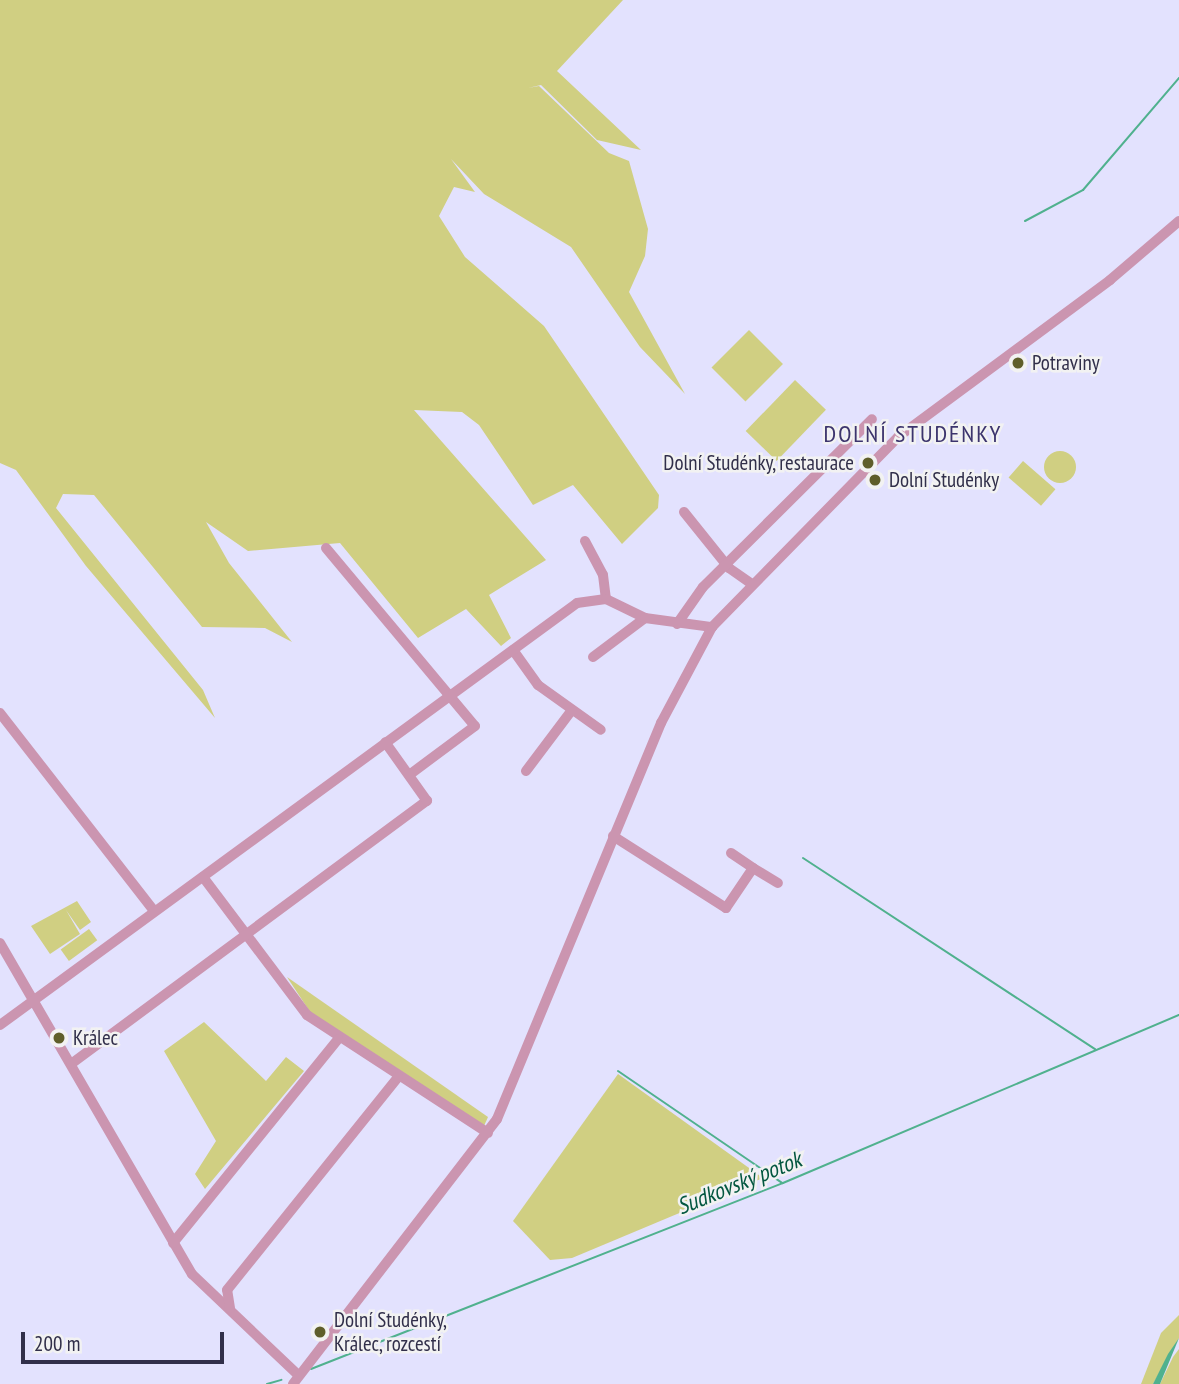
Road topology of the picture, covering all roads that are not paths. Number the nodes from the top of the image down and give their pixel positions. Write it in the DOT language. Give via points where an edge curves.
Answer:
graph roads {
  1 [pos="1179,221"];
  2 [pos="872,419"];
  3 [pos="684,512"];
  4 [pos="585,541"];
  5 [pos="326,548"];
  6 [pos="726,564"];
  7 [pos="753,585"];
  8 [pos="606,599"];
  9 [pos="645,618"];
  10 [pos="677,624"];
  11 [pos="712,627"];
  12 [pos="513,649"];
  13 [pos="593,657"];
  14 [pos="449,692"];
  15 [pos="572,710"];
  16 [pos="0,713"];
  17 [pos="601,730"];
  18 [pos="385,742"];
  19 [pos="526,771"];
  20 [pos="409,775"];
  21 [pos="613,836"];
  22 [pos="731,853"];
  23 [pos="753,868"];
  24 [pos="203,877"];
  25 [pos="778,883"];
  26 [pos="154,911"];
  27 [pos="246,935"];
  28 [pos="0,943"];
  29 [pos="33,1002"];
  30 [pos="0,1025"];
  31 [pos="338,1039"];
  32 [pos="71,1064"];
  33 [pos="398,1077"];
  34 [pos="488,1133"];
  35 [pos="173,1243"];
  36 [pos="230,1308"];
  37 [pos="295,1379"];
  1 -- 7 [label="street" via="1100,288 898,437"];
  2 -- 6 [label="street"];
  3 -- 6 [label="street"];
  4 -- 8 [label="street" via="603,575"];
  5 -- 14 [label="street"];
  6 -- 7 [label="street"];
  6 -- 10 [label="street"];
  7 -- 11 [label="street"];
  8 -- 9 [label="street"];
  8 -- 12 [label="street" via="577,603"];
  9 -- 10 [label="street"];
  9 -- 13 [label="street"];
  10 -- 11 [label="street"];
  11 -- 21 [label="street" via="661,723"];
  12 -- 14 [label="street"];
  12 -- 15 [label="street" via="538,685"];
  14 -- 18 [label="street"];
  14 -- 20 [label="street" via="475,726"];
  15 -- 17 [label="street"];
  15 -- 19 [label="street"];
  16 -- 26 [label="street"];
  18 -- 20 [label="street"];
  18 -- 24 [label="street"];
  20 -- 27 [label="street" via="427,801"];
  21 -- 23 [label="street" via="726,908"];
  21 -- 34 [label="street"];
  22 -- 23 [label="street"];
  23 -- 25 [label="street"];
  24 -- 26 [label="street"];
  24 -- 27 [label="street"];
  26 -- 29 [label="street"];
  27 -- 31 [label="street" via="307,1016"];
  27 -- 32 [label="street"];
  28 -- 29 [label="street"];
  29 -- 30 [label="street"];
  29 -- 32 [label="street"];
  31 -- 33 [label="street"];
  31 -- 35 [label="street"];
  32 -- 35 [label="street"];
  33 -- 34 [label="street"];
  33 -- 36 [label="street" via="226,1290"];
  34 -- 37 [label="street"];
  35 -- 36 [label="street" via="192,1274"];
  36 -- 37 [label="street"];
}
